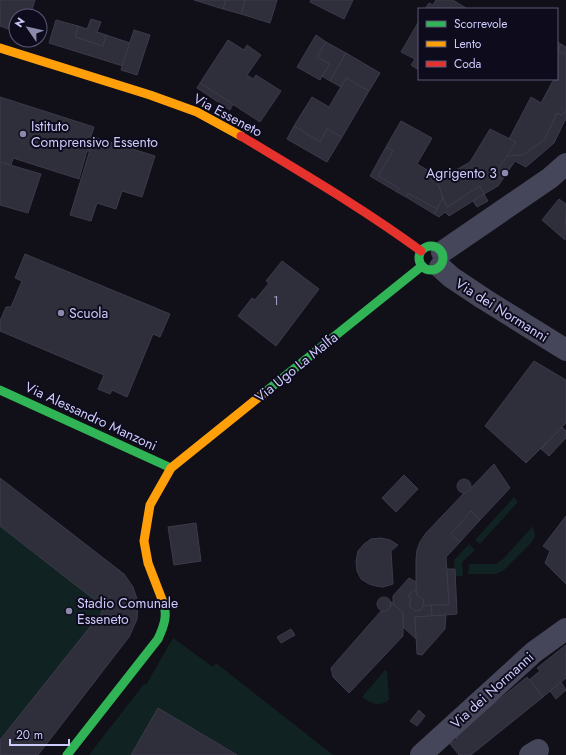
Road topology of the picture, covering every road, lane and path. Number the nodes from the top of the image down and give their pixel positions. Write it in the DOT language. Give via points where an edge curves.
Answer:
graph roads {
  1 [pos="0,48"];
  2 [pos="566,164"];
  3 [pos="421,251"];
  4 [pos="435,262"];
  5 [pos="566,350"];
  6 [pos="0,390"];
  7 [pos="171,468"];
  8 [pos="566,629"];
  9 [pos="67,755"];
  10 [pos="421,755"];
  1 -- 3 [label="street, Via Esseneto" via="196,112 233,131 341,197"];
  2 -- 4 [label="street, Via Ugo La Malfa"];
  3 -- 4 [label="street" via="419,259"];
  3 -- 4 [label="street" via="436,246"];
  4 -- 5 [label="street, Via dei Normanni" via="451,277"];
  4 -- 7 [label="street, Via Ugo La Malfa"];
  6 -- 7 [label="street, Via Alessandro Manzoni"];
  7 -- 9 [label="street" via="150,505 144,541 148,563 166,609 165,623 158,639"];
  8 -- 10 [label="street, Via dei Normanni" via="534,652"];
}
